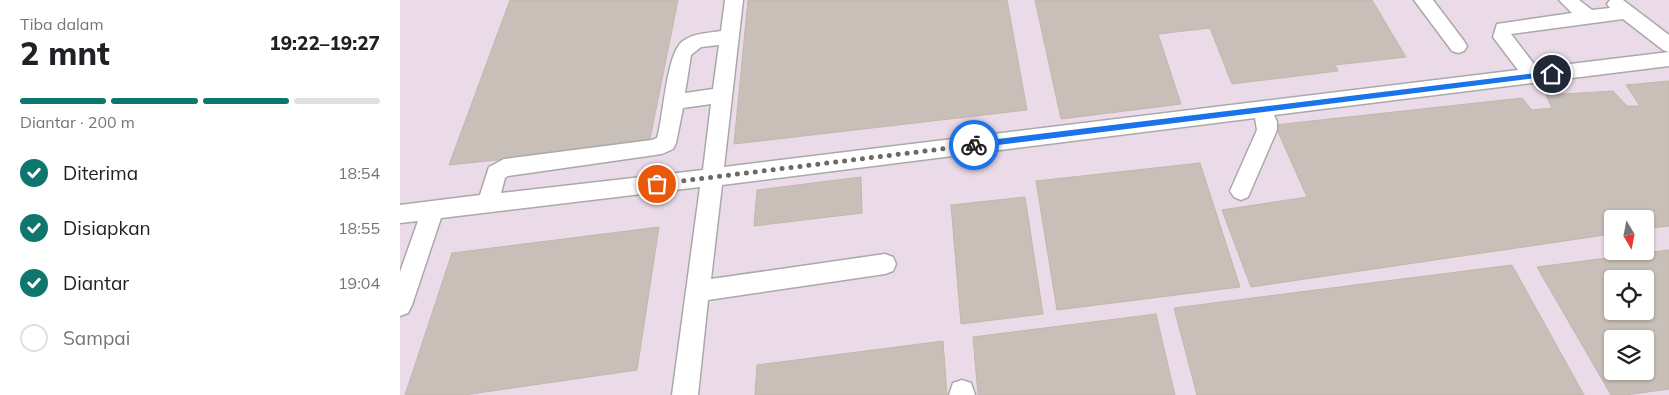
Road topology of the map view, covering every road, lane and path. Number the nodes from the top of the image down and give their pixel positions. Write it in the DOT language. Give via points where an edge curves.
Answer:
graph roads {
  1 [pos="734,0"];
  2 [pos="1423,0"];
  3 [pos="1568,0"];
  4 [pos="1611,0"];
  5 [pos="1626,12"];
  6 [pos="1589,18"];
  7 [pos="729,38"];
  8 [pos="1669,45"];
  9 [pos="1458,46"];
  10 [pos="1669,59"];
  11 [pos="1533,76"];
  12 [pos="722,95"];
  13 [pos="675,102"];
  14 [pos="1261,110"];
  15 [pos="713,177"];
  16 [pos="1241,191"];
  17 [pos="488,204"];
  18 [pos="434,210"];
  19 [pos="400,214"];
  20 [pos="886,264"];
  21 [pos="699,291"];
  22 [pos="400,305"];
  23 [pos="685,395"];
  1 -- 7 [label="lane"];
  2 -- 9 [label="lane"];
  3 -- 6 [label="lane"];
  4 -- 5 [label="lane"];
  5 -- 6 [label="lane"];
  5 -- 8 [label="lane"];
  6 -- 11 [label="lane" via="1503,29 1502,36"];
  7 -- 12 [label="lane"];
  7 -- 13 [label="lane" via="691,43 684,49"];
  10 -- 11 [label="lane"];
  11 -- 14 [label="lane"];
  12 -- 13 [label="lane"];
  12 -- 15 [label="lane"];
  13 -- 17 [label="lane" via="666,143 655,148 504,168 496,173"];
  14 -- 15 [label="lane"];
  14 -- 16 [label="lane" via="1267,130"];
  15 -- 17 [label="lane"];
  15 -- 21 [label="lane"];
  17 -- 18 [label="lane"];
  18 -- 19 [label="lane"];
  18 -- 22 [label="lane"];
  20 -- 21 [label="lane"];
  21 -- 23 [label="lane"];
}
